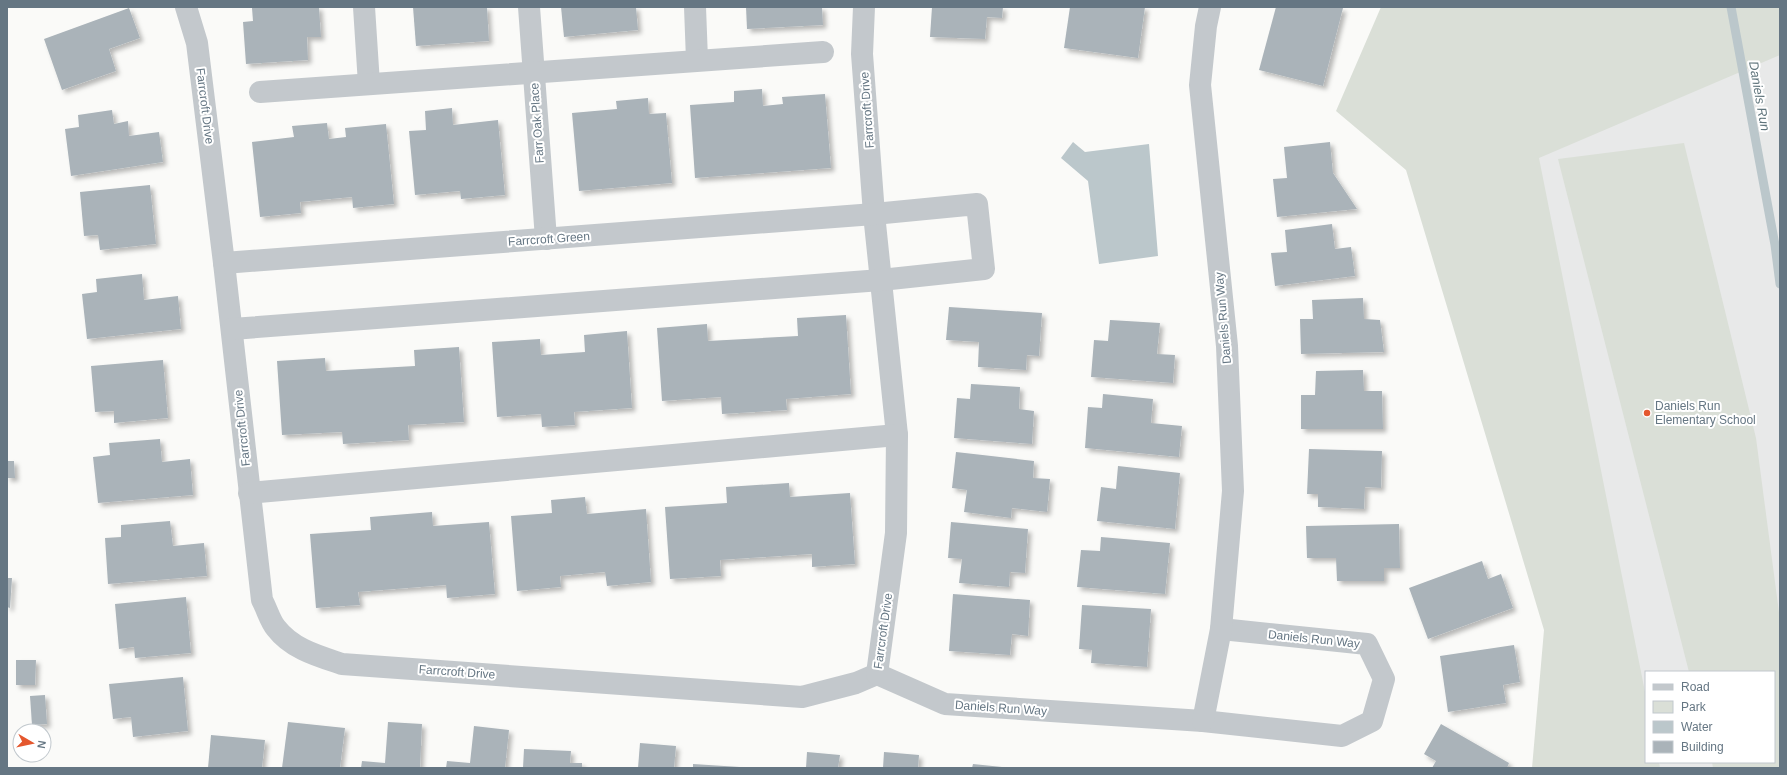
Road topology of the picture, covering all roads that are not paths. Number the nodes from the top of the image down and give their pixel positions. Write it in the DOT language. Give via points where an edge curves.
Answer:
graph roads {
  1 [pos="186,7"];
  2 [pos="364,7"];
  3 [pos="529,7"];
  4 [pos="694,7"];
  5 [pos="864,7"];
  6 [pos="1210,7"];
  7 [pos="823,52"];
  8 [pos="697,60"];
  9 [pos="534,72"];
  10 [pos="370,84"];
  11 [pos="260,92"];
  12 [pos="874,214"];
  13 [pos="546,239"];
  14 [pos="224,263"];
  15 [pos="881,280"];
  16 [pos="232,329"];
  17 [pos="897,435"];
  18 [pos="249,493"];
  19 [pos="1221,629"];
  20 [pos="877,674"];
  21 [pos="1203,721"];
  1 -- 14 [label="street, Farrcroft Drive" via="197,43"];
  2 -- 10 [label="street"];
  3 -- 9 [label="street, Farr Oak Place"];
  4 -- 8 [label="street"];
  5 -- 12 [label="street, Farrcroft Drive" via="862,54"];
  6 -- 19 [label="street, Daniels Run Way" via="1200,85 1227,346 1233,490"];
  7 -- 8 [label="street"];
  8 -- 9 [label="street"];
  9 -- 10 [label="street"];
  9 -- 13 [label="street, Farr Oak Place"];
  10 -- 11 [label="street"];
  12 -- 13 [label="street, Farrcroft Green"];
  12 -- 15 [label="street, Farrcroft Drive"];
  12 -- 15 [label="street, Farrcroft Green" via="977,204 984,269"];
  13 -- 14 [label="street, Farrcroft Green"];
  14 -- 16 [label="street, Farrcroft Drive"];
  15 -- 16 [label="street"];
  15 -- 17 [label="street, Farrcroft Drive"];
  16 -- 18 [label="street, Farrcroft Drive"];
  17 -- 18 [label="street"];
  17 -- 20 [label="street, Farrcroft Drive" via="896,533"];
  18 -- 20 [label="street, Farrcroft Drive" via="262,600 276,628 291,643 342,664 802,696 856,683"];
  19 -- 21 [label="street, Daniels Run Way"];
  19 -- 21 [label="street, Daniels Run Way" via="1367,644 1384,679 1372,721 1342,736"];
  20 -- 21 [label="street, Daniels Run Way" via="945,704"];
}
